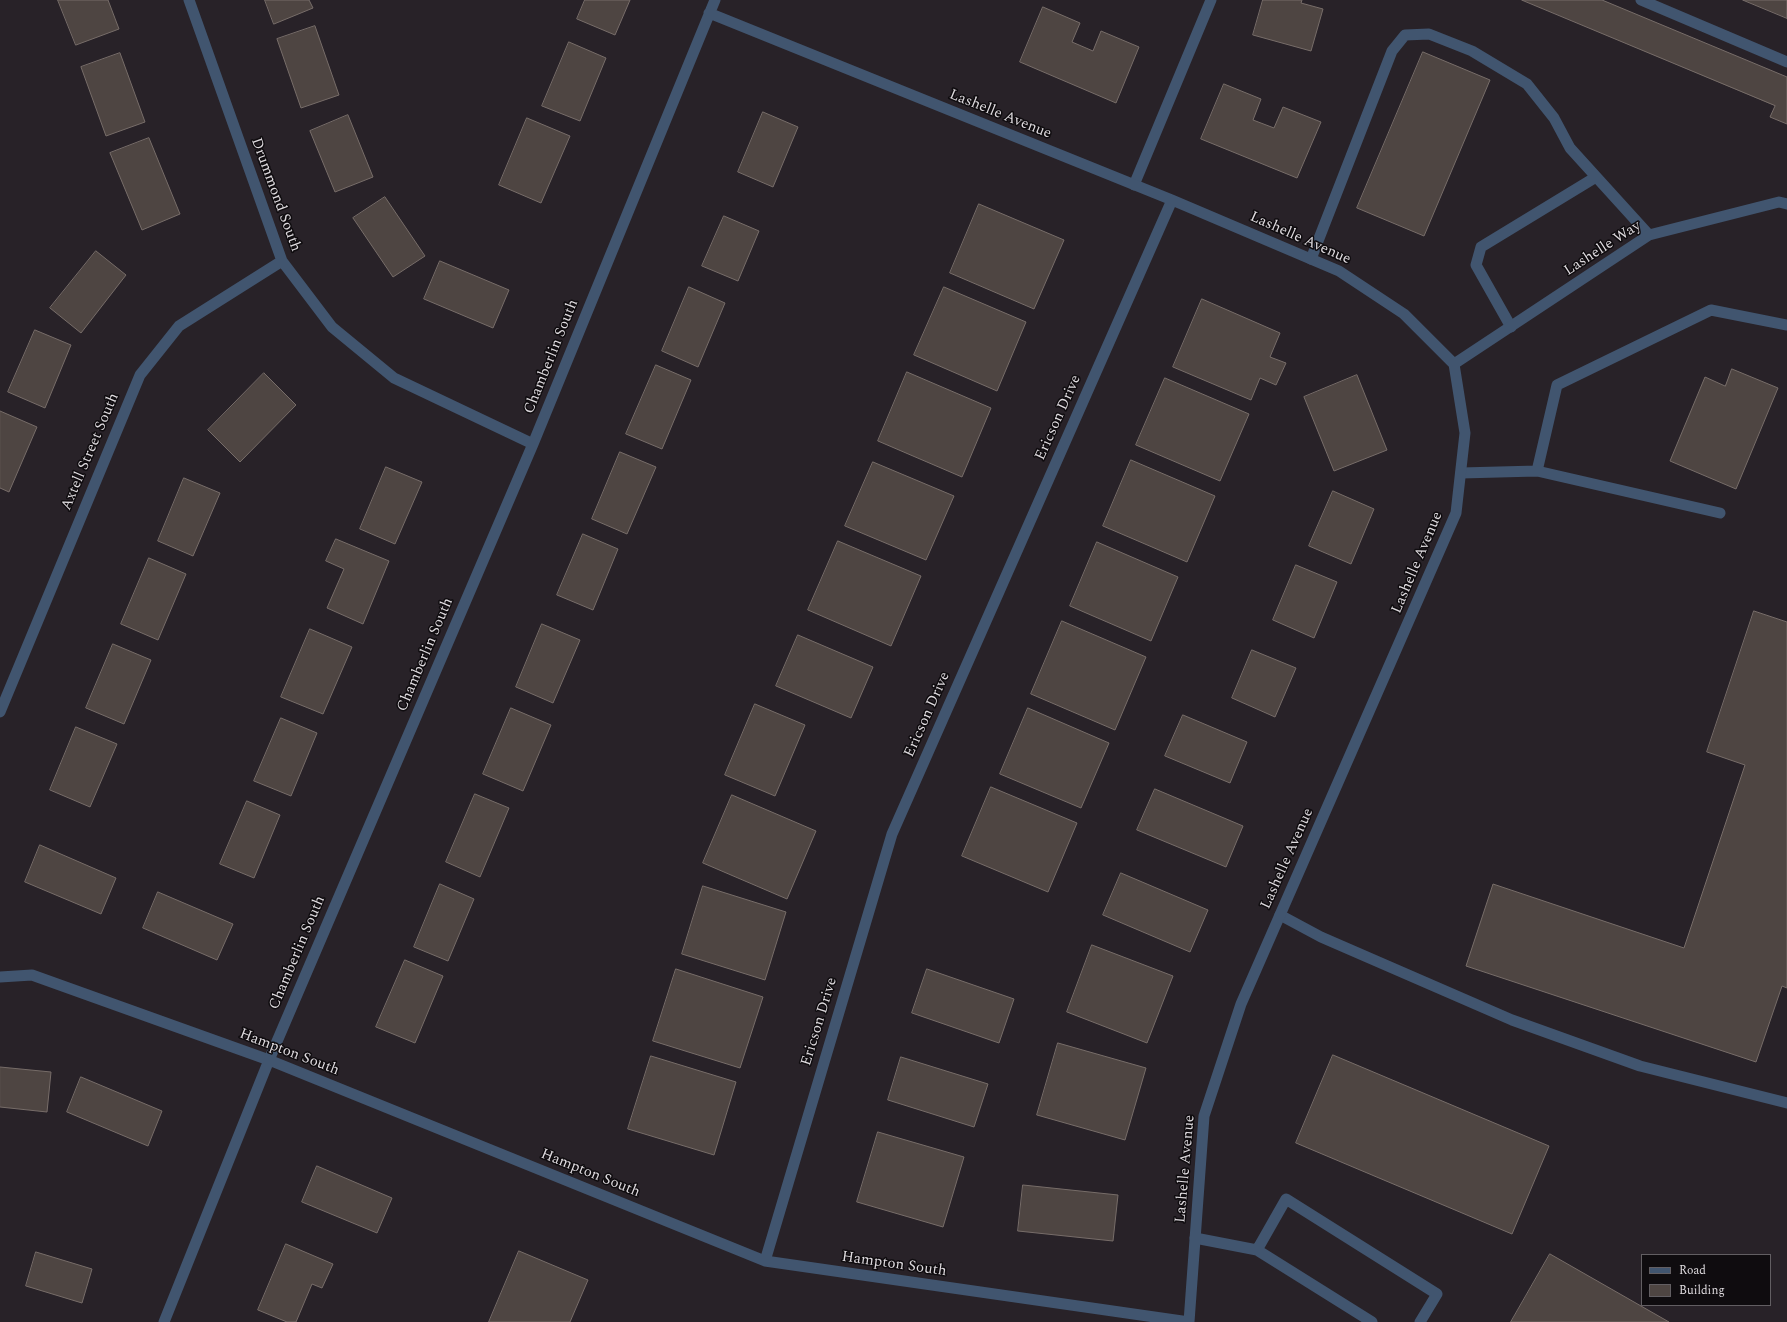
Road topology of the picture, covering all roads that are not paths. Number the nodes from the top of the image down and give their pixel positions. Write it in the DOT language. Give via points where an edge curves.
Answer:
graph roads {
  1 [pos="189,0"];
  2 [pos="715,0"];
  3 [pos="1211,0"];
  4 [pos="1641,0"];
  5 [pos="709,13"];
  6 [pos="1787,62"];
  7 [pos="1596,177"];
  8 [pos="1134,184"];
  9 [pos="1172,200"];
  10 [pos="1787,204"];
  11 [pos="1649,235"];
  12 [pos="1311,259"];
  13 [pos="282,261"];
  14 [pos="1787,325"];
  15 [pos="1510,327"];
  16 [pos="1454,364"];
  17 [pos="533,444"];
  18 [pos="1537,471"];
  19 [pos="1460,473"];
  20 [pos="1720,514"];
  21 [pos="0,712"];
  22 [pos="1280,915"];
  23 [pos="0,977"];
  24 [pos="269,1060"];
  25 [pos="1787,1104"];
  26 [pos="1195,1238"];
  27 [pos="1257,1250"];
  28 [pos="765,1261"];
  29 [pos="164,1322"];
  30 [pos="1189,1322"];
  31 [pos="1372,1322"];
  32 [pos="1420,1322"];
  1 -- 13 [label="street, Drummond South"];
  2 -- 5 [label="street, Chamberlin South"];
  3 -- 8 [label="street"];
  4 -- 6 [label="street"];
  5 -- 8 [label="street, Lashelle Avenue"];
  5 -- 17 [label="street, Chamberlin South"];
  7 -- 11 [label="street"];
  7 -- 12 [label="street" via="1570,148 1554,118 1527,84 1472,51 1429,34 1405,35 1392,51"];
  7 -- 15 [label="street" via="1480,247 1476,265"];
  8 -- 9 [label="street, Lashelle Avenue"];
  9 -- 12 [label="street, Lashelle Avenue"];
  9 -- 28 [label="street, Ericson Drive" via="892,834"];
  10 -- 11 [label="street, Lashelle Way" via="1779,202"];
  11 -- 15 [label="street, Lashelle Way"];
  12 -- 16 [label="street, Lashelle Avenue" via="1339,271 1404,314"];
  13 -- 17 [label="street, Drummond South" via="332,327 394,378"];
  13 -- 21 [label="street, Axtell Street South" via="179,326 140,375"];
  14 -- 18 [label="street" via="1711,310 1557,385"];
  15 -- 16 [label="street, Lashelle Way"];
  16 -- 19 [label="street, Lashelle Avenue" via="1465,433"];
  17 -- 24 [label="street, Chamberlin South"];
  18 -- 19 [label="street"];
  18 -- 20 [label="street"];
  19 -- 22 [label="street, Lashelle Avenue" via="1456,514"];
  22 -- 25 [label="street" via="1321,937 1512,1020 1640,1066"];
  22 -- 26 [label="street, Lashelle Avenue" via="1241,1004 1204,1116"];
  23 -- 24 [label="street, Hampton South" via="32,975"];
  24 -- 28 [label="street, Hampton South"];
  24 -- 29 [label="street, Chamberlin South"];
  26 -- 27 [label="street"];
  26 -- 30 [label="street, Lashelle Avenue"];
  27 -- 31 [label="street"];
  27 -- 32 [label="street" via="1286,1199 1437,1294"];
  28 -- 30 [label="street, Hampton South"];
}
